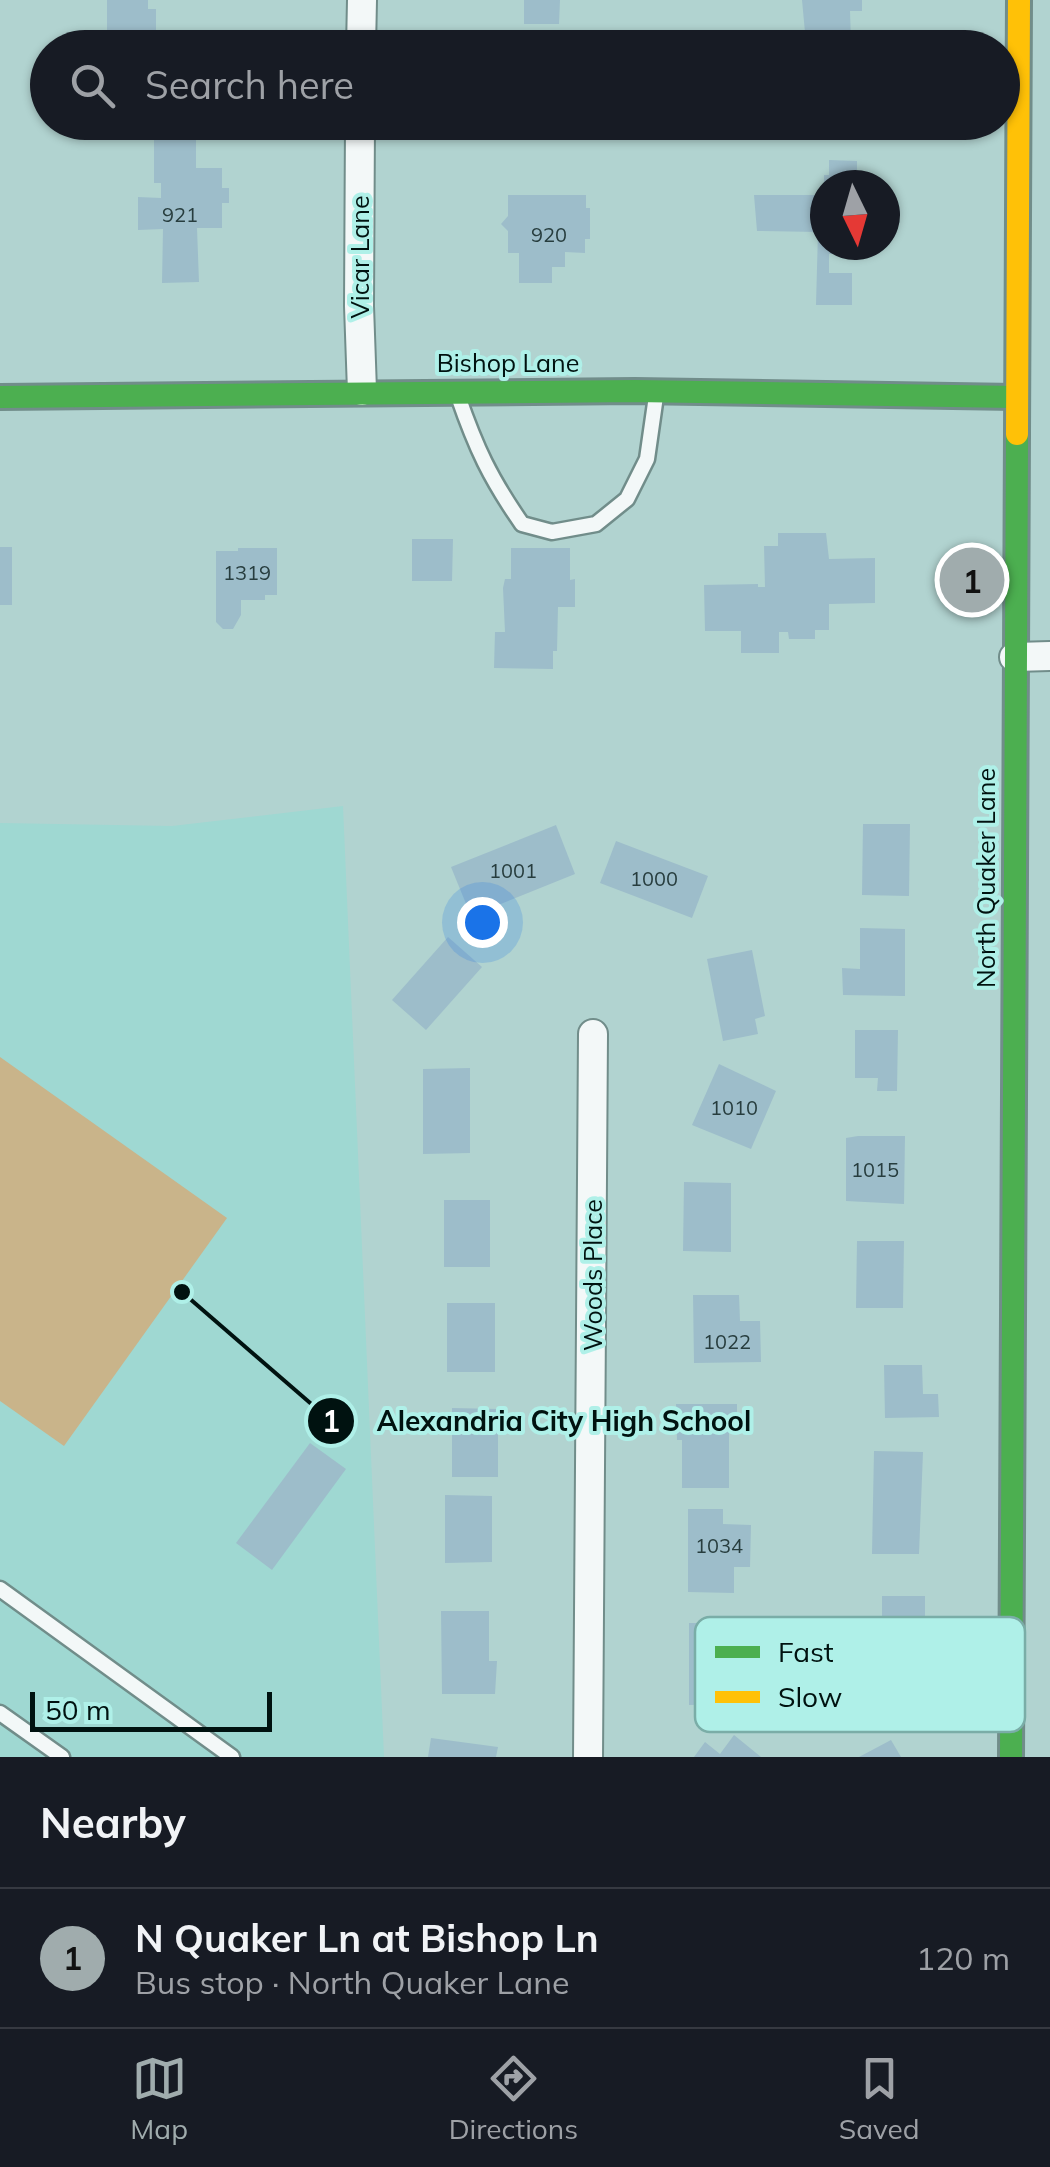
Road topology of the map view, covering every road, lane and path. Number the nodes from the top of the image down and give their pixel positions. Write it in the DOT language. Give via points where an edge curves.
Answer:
graph roads {
  1 [pos="362,0"];
  2 [pos="1019,0"];
  3 [pos="361,30"];
  4 [pos="1019,30"];
  5 [pos="360,140"];
  6 [pos="1018,140"];
  7 [pos="362,390"];
  8 [pos="456,390"];
  9 [pos="656,392"];
  10 [pos="0,397"];
  11 [pos="1016,398"];
  12 [pos="1050,656"];
  13 [pos="1014,657"];
  14 [pos="592,1034"];
  15 [pos="0,1589"];
  16 [pos="1011,1617"];
  17 [pos="0,1713"];
  18 [pos="1011,1732"];
  19 [pos="62,1757"];
  20 [pos="232,1757"];
  21 [pos="588,1757"];
  22 [pos="1011,1757"];
  1 -- 3 [label="street"];
  2 -- 4 [label="main road, North Quaker Lane"];
  5 -- 7 [label="street, Vicar Lane"];
  6 -- 11 [label="main road, North Quaker Lane"];
  7 -- 8 [label="main road, Bishop Lane"];
  7 -- 10 [label="main road, Bishop Lane"];
  8 -- 9 [label="main road, Bishop Lane"];
  8 -- 9 [label="lane" via="480,460 501,494 522,524 552,532 596,524 627,499 647,459"];
  9 -- 11 [label="main road, Bishop Lane"];
  11 -- 13 [label="main road, North Quaker Lane"];
  12 -- 13 [label="street"];
  13 -- 16 [label="main road, North Quaker Lane"];
  14 -- 21 [label="street, Woods Place"];
  15 -- 20 [label="lane"];
  17 -- 19 [label="lane"];
  18 -- 22 [label="main road, North Quaker Lane"];
}
